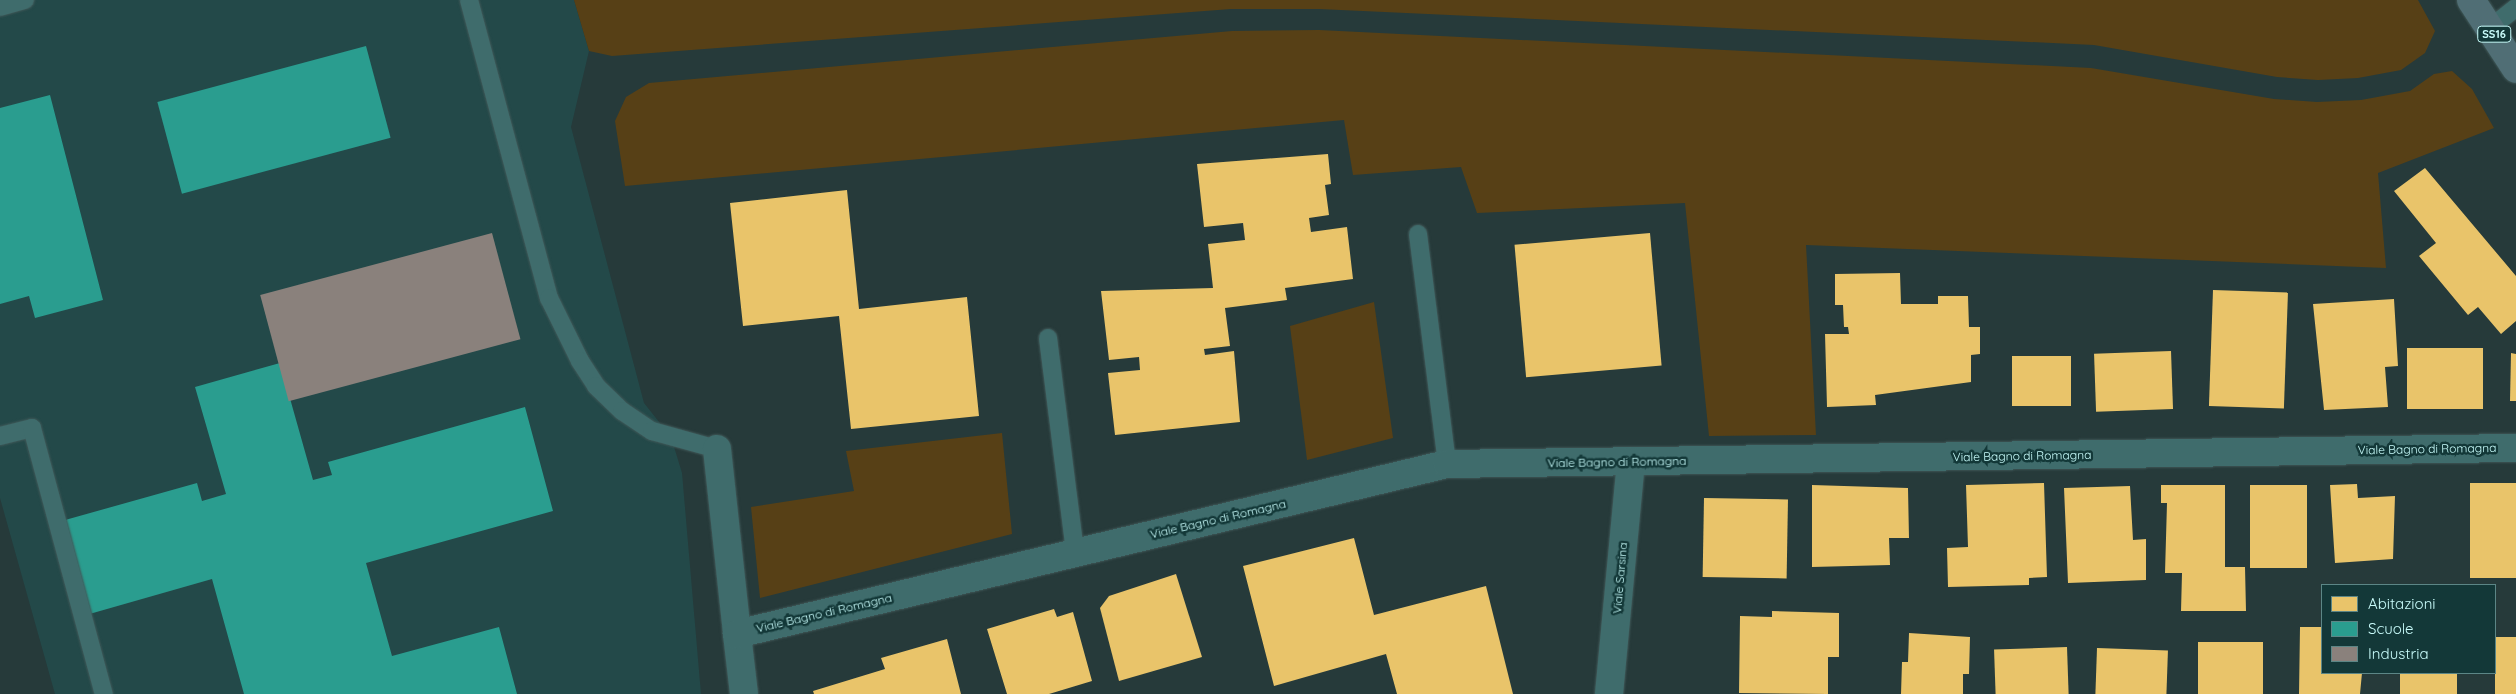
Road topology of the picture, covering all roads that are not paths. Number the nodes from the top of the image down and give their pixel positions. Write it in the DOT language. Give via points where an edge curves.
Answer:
graph roads {
  1 [pos="25,0"];
  2 [pos="469,0"];
  3 [pos="2471,0"];
  4 [pos="0,7"];
  5 [pos="2516,8"];
  6 [pos="2490,28"];
  7 [pos="2516,69"];
  8 [pos="1418,234"];
  9 [pos="1048,338"];
  10 [pos="0,436"];
  11 [pos="2516,448"];
  12 [pos="717,449"];
  13 [pos="1631,462"];
  14 [pos="1447,464"];
  15 [pos="1075,553"];
  16 [pos="737,634"];
  17 [pos="104,694"];
  18 [pos="744,694"];
  19 [pos="1609,694"];
  1 -- 4 [label="lane"];
  2 -- 12 [label="lane" via="549,298 580,362 603,393 622,411 652,431"];
  3 -- 6 [label="main road, SS16"];
  5 -- 6 [label="lane"];
  6 -- 7 [label="main road, SS16"];
  8 -- 14 [label="lane"];
  9 -- 15 [label="lane"];
  10 -- 17 [label="lane" via="32,428"];
  11 -- 13 [label="street, Viale Bagno di Romagna"];
  12 -- 16 [label="street, Viale Bagno di Romagna"];
  13 -- 14 [label="street, Viale Bagno di Romagna"];
  13 -- 19 [label="street, Viale Sarsina"];
  14 -- 15 [label="street, Viale Bagno di Romagna"];
  15 -- 16 [label="street, Viale Bagno di Romagna"];
  16 -- 18 [label="street, Viale Bagno di Romagna"];
}
